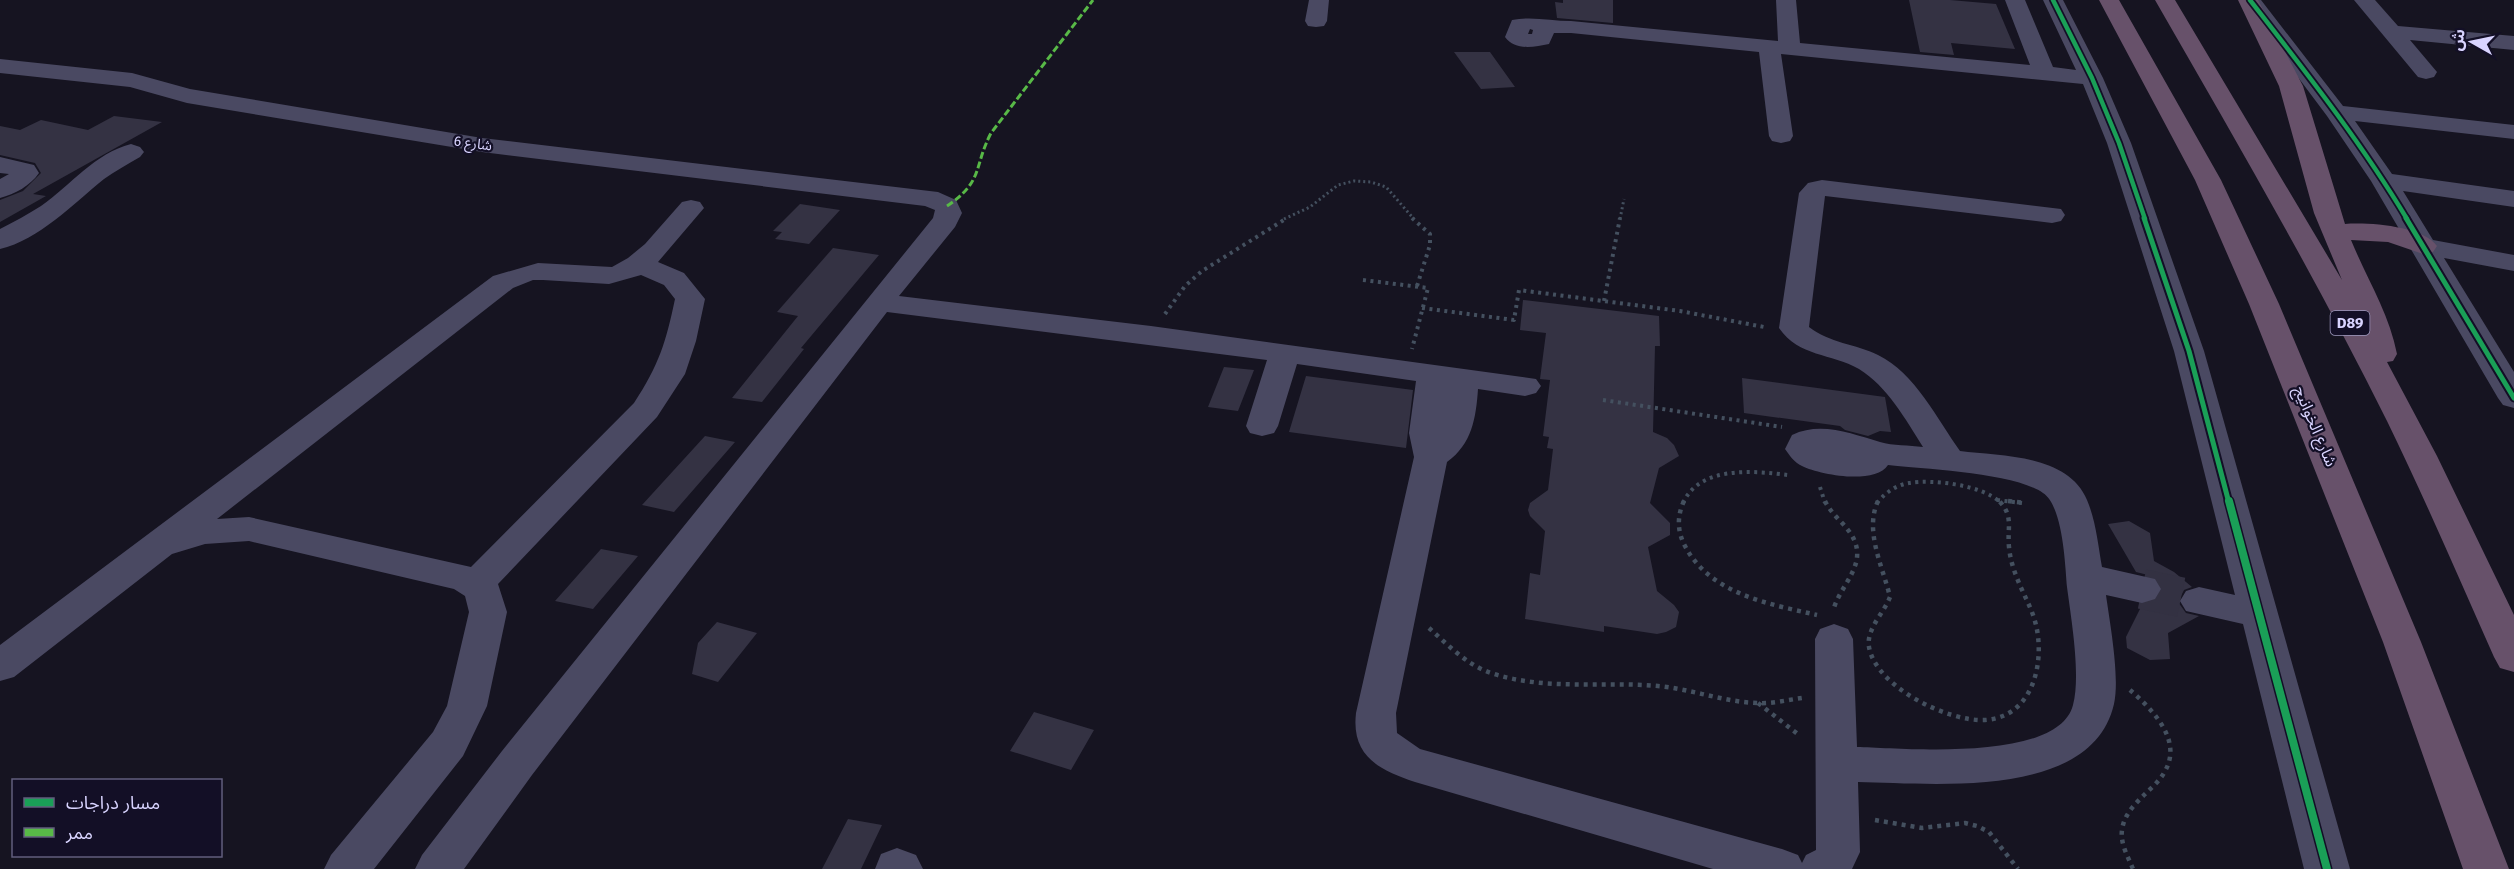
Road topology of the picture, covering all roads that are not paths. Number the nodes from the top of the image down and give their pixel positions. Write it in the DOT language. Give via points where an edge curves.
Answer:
graph roads {
  1 [pos="1319,0"];
  2 [pos="1786,0"];
  3 [pos="2014,0"];
  4 [pos="2053,0"];
  5 [pos="2109,0"];
  6 [pos="2165,0"];
  7 [pos="2249,0"];
  8 [pos="2364,0"];
  9 [pos="1516,2"];
  10 [pos="1316,21"];
  11 [pos="2392,32"];
  12 [pos="2514,43"];
  13 [pos="1780,48"];
  14 [pos="0,66"];
  15 [pos="2426,72"];
  16 [pos="2044,75"];
  17 [pos="2092,78"];
  18 [pos="2336,112"];
  19 [pos="2514,132"];
  20 [pos="1781,136"];
  21 [pos="132,152"];
  22 [pos="0,165"];
  23 [pos="2384,181"];
  24 [pos="0,190"];
  25 [pos="2514,199"];
  26 [pos="691,208"];
  27 [pos="2052,215"];
  28 [pos="2335,234"];
  29 [pos="0,241"];
  30 [pos="2429,256"];
  31 [pos="2514,263"];
  32 [pos="636,265"];
  33 [pos="2514,277"];
  34 [pos="879,302"];
  35 [pos="1279,352"];
  36 [pos="1420,372"];
  37 [pos="2506,372"];
  38 [pos="1464,378"];
  39 [pos="1525,386"];
  40 [pos="2388,392"];
  41 [pos="2514,398"];
  42 [pos="1256,425"];
  43 [pos="1431,457"];
  44 [pos="1818,460"];
  45 [pos="1949,461"];
  46 [pos="156,546"];
  47 [pos="2084,578"];
  48 [pos="476,584"];
  49 [pos="2142,589"];
  50 [pos="2199,601"];
  51 [pos="2259,614"];
  52 [pos="1833,628"];
  53 [pos="2514,657"];
  54 [pos="0,666"];
  55 [pos="1837,764"];
  56 [pos="347,869"];
  57 [pos="438,869"];
  58 [pos="1782,869"];
  59 [pos="1822,869"];
  60 [pos="2327,869"];
  61 [pos="2486,869"];
  1 -- 10 [label="street"];
  2 -- 13 [label="street"];
  3 -- 16 [label="street"];
  4 -- 17 [label="street"];
  5 -- 61 [label="highway, شارع الخوانيج" via="2208,180 2264,304 2354,521"];
  6 -- 40 [label="highway, D89" via="2277,189"];
  7 -- 18 [label="street"];
  7 -- 28 [label="highway" via="2290,84"];
  8 -- 11 [label="street"];
  9 -- 13 [label="street" via="1540,25"];
  11 -- 12 [label="street"];
  11 -- 15 [label="street"];
  13 -- 16 [label="street"];
  13 -- 20 [label="street"];
  14 -- 34 [label="street, شارع 6" via="132,81 187,96 471,143 938,200 947,206 945,221"];
  16 -- 17 [label="street"];
  17 -- 51 [label="street" via="2119,143 2189,351"];
  18 -- 19 [label="street"];
  18 -- 23 [label="street"];
  21 -- 29 [label="street" via="97,172 51,211"];
  22 -- 24 [label="street" via="26,173"];
  23 -- 25 [label="street"];
  23 -- 30 [label="street"];
  26 -- 32 [label="street"];
  27 -- 45 [label="street" via="1817,189 1812,193 1797,333 1880,369"];
  28 -- 30 [label="highway" via="2387,232"];
  28 -- 40 [label="highway" via="2379,334"];
  30 -- 31 [label="street"];
  30 -- 33 [label="street"];
  30 -- 37 [label="street"];
  32 -- 46 [label="street" via="610,276 541,271 503,282"];
  32 -- 48 [label="street" via="663,271 681,283 690,299 686,326 669,375 646,410"];
  34 -- 35 [label="street"];
  34 -- 57 [label="street"];
  35 -- 36 [label="street"];
  35 -- 42 [label="street"];
  36 -- 38 [label="street"];
  36 -- 43 [label="street"];
  37 -- 41 [label="street"];
  38 -- 39 [label="street"];
  38 -- 43 [label="street" via="1455,437"];
  40 -- 53 [label="highway, D89"];
  43 -- 58 [label="street" via="1374,725 1377,739 1386,750 1399,760"];
  44 -- 45 [label="street" via="1856,445 1871,452"];
  45 -- 47 [label="street" via="2024,470 2068,495 2074,507"];
  46 -- 48 [label="street" via="205,532 249,529 464,578"];
  46 -- 54 [label="street"];
  47 -- 49 [label="street"];
  47 -- 55 [label="street" via="2095,702 2084,726 2063,745 2034,758 1998,764"];
  48 -- 56 [label="street" via="488,601 488,612 467,706 448,744"];
  50 -- 51 [label="street"];
  51 -- 60 [label="street"];
  52 -- 55 [label="street"];
  55 -- 59 [label="street" via="1838,852 1831,865"];
}
